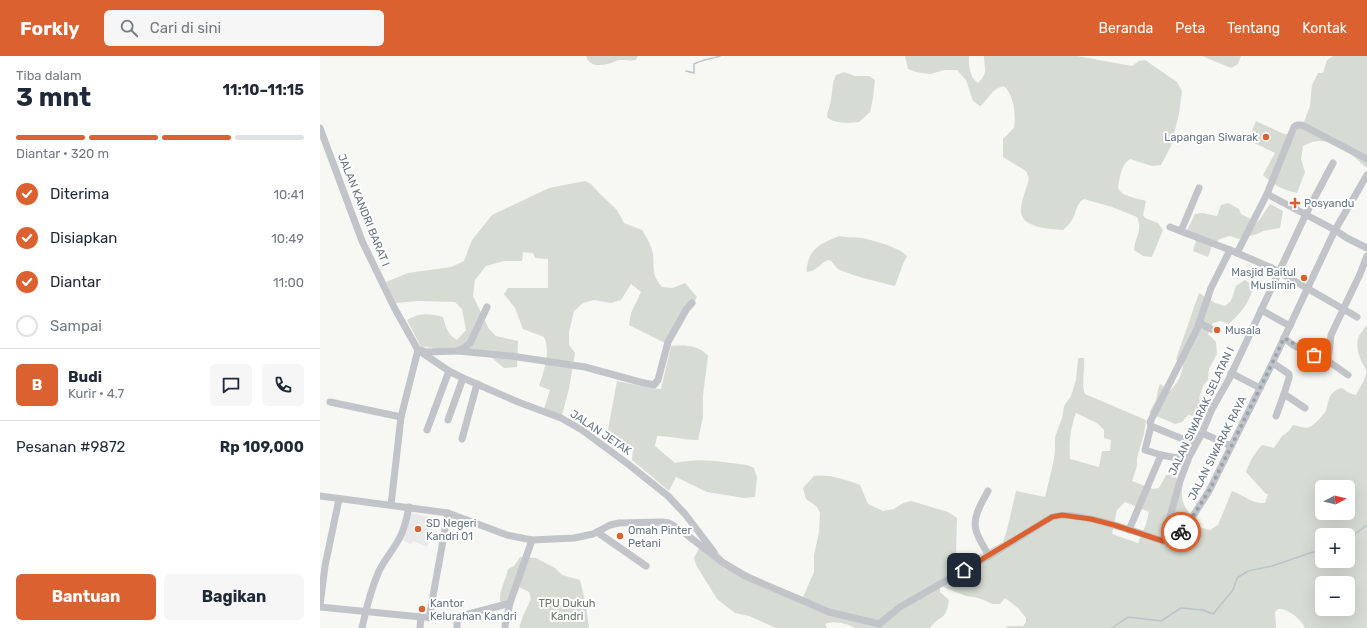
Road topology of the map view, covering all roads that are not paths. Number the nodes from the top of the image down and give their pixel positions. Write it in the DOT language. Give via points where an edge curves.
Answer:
graph roads {
  1 [pos="320,128"];
  2 [pos="1367,159"];
  3 [pos="1333,163"];
  4 [pos="1367,174"];
  5 [pos="1199,188"];
  6 [pos="1267,194"];
  7 [pos="1306,214"];
  8 [pos="1170,226"];
  9 [pos="1336,230"];
  10 [pos="1181,231"];
  11 [pos="1367,248"];
  12 [pos="1230,250"];
  13 [pos="1237,253"];
  14 [pos="1366,260"];
  15 [pos="1280,272"];
  16 [pos="1308,288"];
  17 [pos="692,303"];
  18 [pos="487,307"];
  19 [pos="1343,309"];
  20 [pos="1261,310"];
  21 [pos="1357,317"];
  22 [pos="1200,323"];
  23 [pos="1290,326"];
  24 [pos="1211,329"];
  25 [pos="1284,338"];
  26 [pos="418,350"];
  27 [pos="458,351"];
  28 [pos="1328,361"];
  29 [pos="1273,362"];
  30 [pos="449,371"];
  31 [pos="1231,373"];
  32 [pos="1348,374"];
  33 [pos="463,378"];
  34 [pos="477,384"];
  35 [pos="1260,388"];
  36 [pos="1284,394"];
  37 [pos="330,402"];
  38 [pos="1305,408"];
  39 [pos="1276,416"];
  40 [pos="401,417"];
  41 [pos="448,420"];
  42 [pos="1151,426"];
  43 [pos="428,430"];
  44 [pos="1202,433"];
  45 [pos="462,439"];
  46 [pos="1195,444"];
  47 [pos="1231,446"];
  48 [pos="1161,455"];
  49 [pos="1188,460"];
  50 [pos="988,491"];
  51 [pos="320,496"];
  52 [pos="339,498"];
  53 [pos="391,505"];
  54 [pos="408,507"];
  55 [pos="448,513"];
  56 [pos="1129,530"];
  57 [pos="597,532"];
  58 [pos="532,540"];
  59 [pos="1163,541"];
  60 [pos="989,556"];
  61 [pos="722,562"];
  62 [pos="646,566"];
  63 [pos="509,604"];
  64 [pos="320,606"];
  65 [pos="366,611"];
  66 [pos="425,617"];
  67 [pos="457,617"];
  68 [pos="505,626"];
  69 [pos="880,626"];
  70 [pos="362,628"];
  71 [pos="420,628"];
  72 [pos="457,628"];
  1 -- 26 [label="street, JALAN KANDRI BARAT I" via="362,241"];
  2 -- 6 [label="street" via="1302,125 1297,125"];
  3 -- 7 [label="street, JALAN SIWARAK SELATAN I"];
  4 -- 9 [label="street, JALAN SIWARAK RAYA"];
  5 -- 10 [label="street"];
  6 -- 7 [label="street"];
  6 -- 13 [label="street"];
  7 -- 9 [label="street"];
  7 -- 15 [label="street, JALAN SIWARAK SELATAN I"];
  8 -- 10 [label="street"];
  9 -- 11 [label="street"];
  9 -- 16 [label="street, JALAN SIWARAK RAYA"];
  10 -- 12 [label="street"];
  12 -- 13 [label="street"];
  12 -- 22 [label="street" via="1211,288"];
  13 -- 15 [label="street"];
  14 -- 19 [label="street"];
  15 -- 16 [label="street"];
  15 -- 20 [label="street, JALAN SIWARAK SELATAN I"];
  16 -- 19 [label="street"];
  16 -- 23 [label="street, JALAN SIWARAK RAYA"];
  17 -- 27 [label="street" via="668,342 658,380 654,385 585,366"];
  18 -- 27 [label="street" via="470,343"];
  19 -- 21 [label="street"];
  19 -- 28 [label="street" via="1331,335"];
  20 -- 23 [label="street"];
  20 -- 31 [label="street, JALAN SIWARAK SELATAN I"];
  22 -- 24 [label="street"];
  22 -- 42 [label="street" via="1152,418"];
  23 -- 25 [label="street, JALAN SIWARAK RAYA"];
  25 -- 28 [label="street" via="1293,345"];
  25 -- 29 [label="street, JALAN SIWARAK RAYA"];
  26 -- 27 [label="street"];
  26 -- 30 [label="street, JALAN JETAK"];
  26 -- 40 [label="street"];
  28 -- 32 [label="street"];
  29 -- 35 [label="street, JALAN SIWARAK RAYA"];
  29 -- 36 [label="street" via="1289,374"];
  30 -- 33 [label="street, JALAN JETAK"];
  30 -- 43 [label="street"];
  31 -- 35 [label="street"];
  31 -- 44 [label="street, JALAN SIWARAK SELATAN I"];
  33 -- 34 [label="street, JALAN JETAK"];
  33 -- 41 [label="street"];
  34 -- 45 [label="street"];
  34 -- 61 [label="street, JALAN JETAK" via="561,418 582,430 668,496"];
  35 -- 47 [label="street, JALAN SIWARAK RAYA"];
  36 -- 38 [label="street"];
  36 -- 39 [label="street"];
  37 -- 40 [label="street"];
  40 -- 53 [label="street"];
  42 -- 46 [label="street"];
  42 -- 48 [label="street" via="1145,450"];
  44 -- 46 [label="street, JALAN SIWARAK SELATAN I"];
  44 -- 47 [label="street"];
  46 -- 49 [label="street, JALAN SIWARAK SELATAN I"];
  47 -- 59 [label="street, JALAN SIWARAK RAYA" via="1209,491 1184,530 1172,539"];
  48 -- 49 [label="street"];
  48 -- 56 [label="street"];
  49 -- 59 [label="street, JALAN SIWARAK SELATAN I"];
  50 -- 60 [label="street" via="975,525 977,535"];
  51 -- 52 [label="street"];
  52 -- 53 [label="street"];
  52 -- 64 [label="street" via="325,566"];
  53 -- 54 [label="street"];
  54 -- 55 [label="street"];
  54 -- 65 [label="street" via="400,538 378,572"];
  55 -- 58 [label="street" via="507,535"];
  55 -- 66 [label="street"];
  56 -- 59 [label="street"];
  56 -- 60 [label="street" via="1091,519 1057,515"];
  57 -- 58 [label="street" via="574,538"];
  57 -- 61 [label="street" via="619,523 668,523"];
  57 -- 62 [label="street"];
  58 -- 63 [label="street"];
  60 -- 69 [label="street" via="900,607"];
  61 -- 69 [label="street" via="745,576 829,612"];
  63 -- 67 [label="street"];
  63 -- 68 [label="street"];
  64 -- 65 [label="street"];
  65 -- 66 [label="street"];
  65 -- 70 [label="street"];
  66 -- 67 [label="street"];
  66 -- 71 [label="street"];
  67 -- 72 [label="street"];
}
